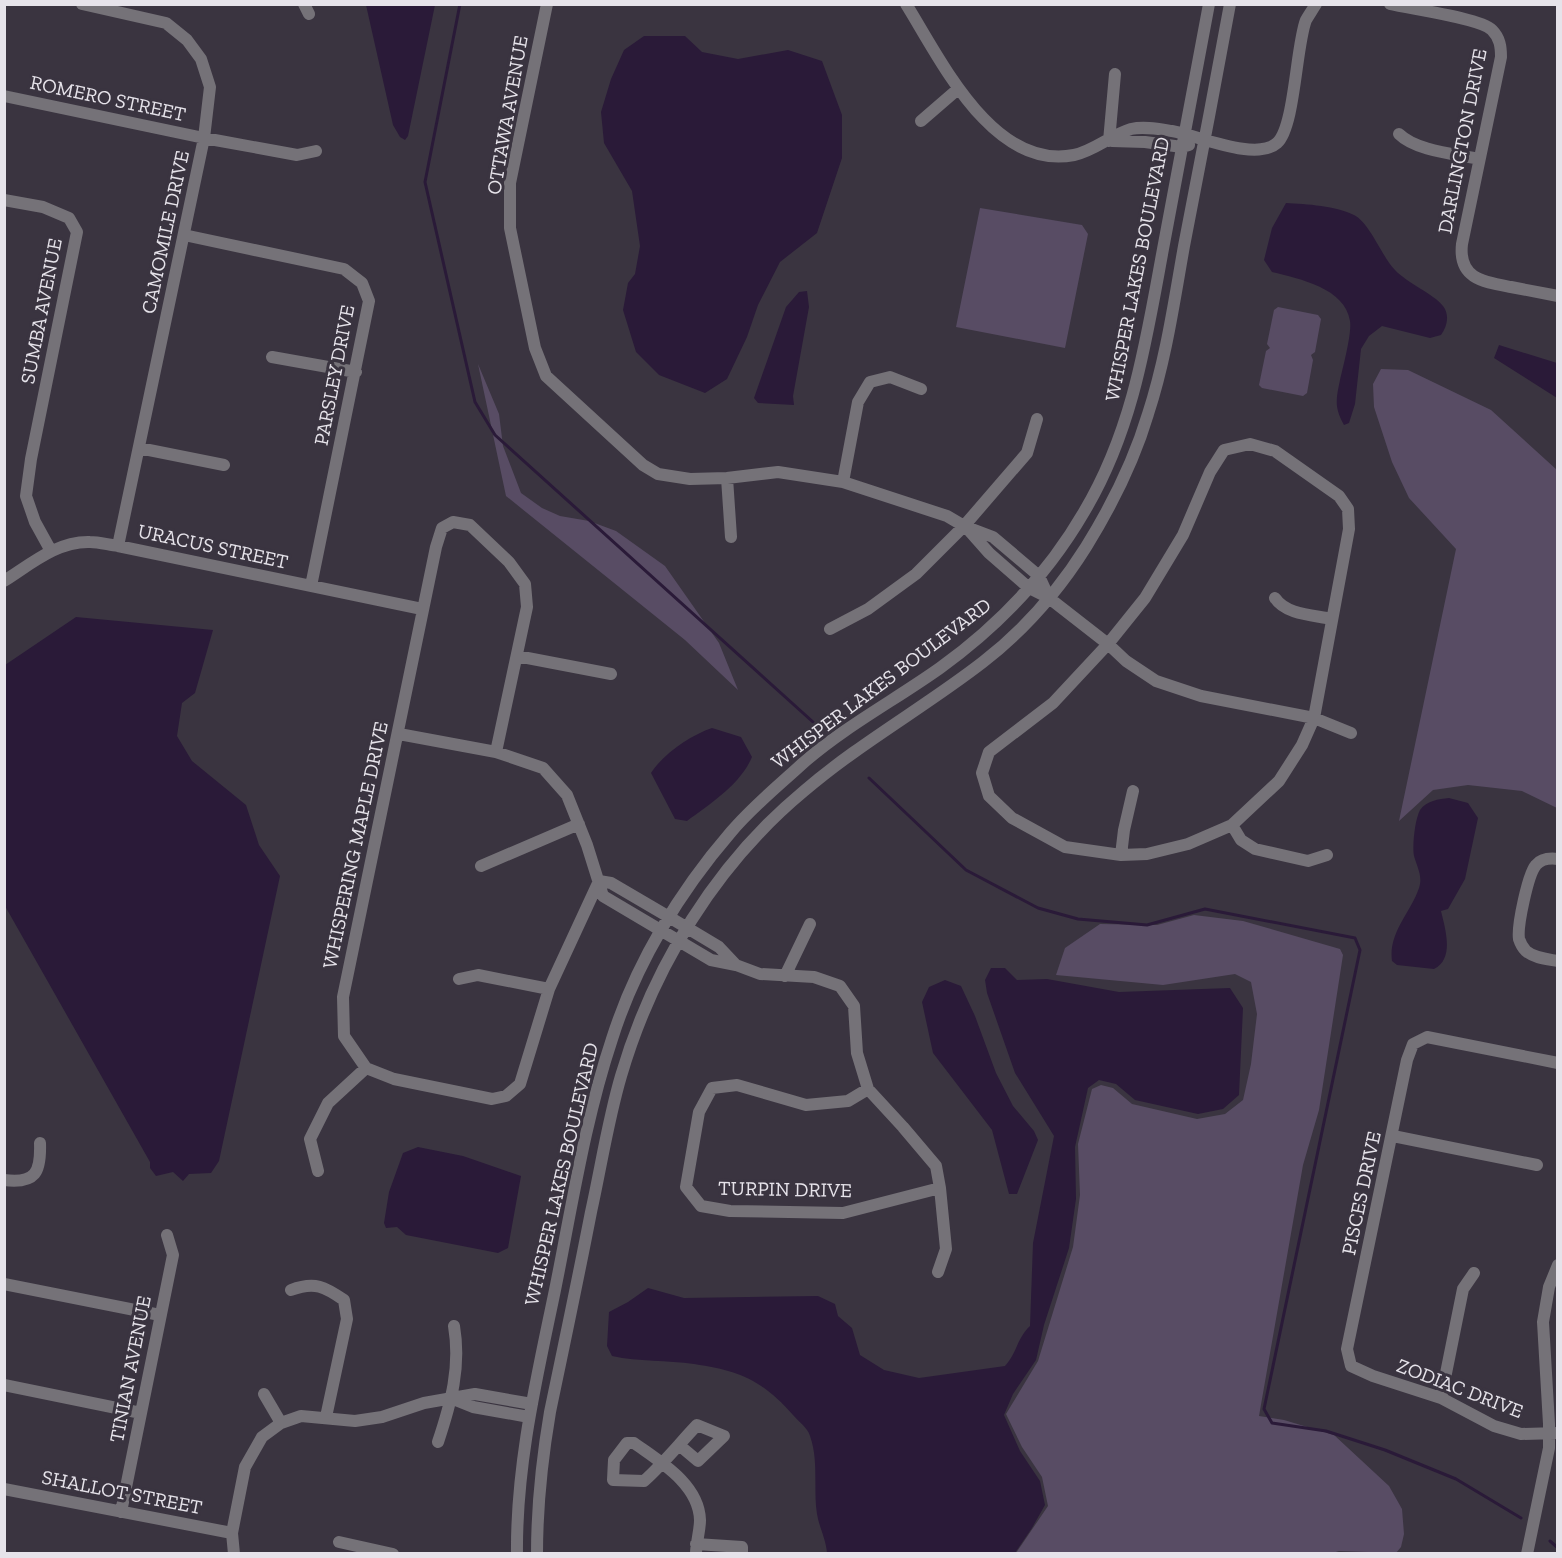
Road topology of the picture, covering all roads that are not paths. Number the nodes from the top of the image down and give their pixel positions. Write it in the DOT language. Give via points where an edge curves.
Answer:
graph roads {
  1 [pos="82,4"];
  2 [pos="547,4"];
  3 [pos="906,4"];
  4 [pos="1209,4"];
  5 [pos="1230,4"];
  6 [pos="1316,4"];
  7 [pos="1390,4"];
  8 [pos="1115,74"];
  9 [pos="958,89"];
  10 [pos="4,96"];
  11 [pos="921,120"];
  12 [pos="1184,133"];
  13 [pos="1399,134"];
  14 [pos="204,138"];
  15 [pos="1109,141"];
  16 [pos="1205,141"];
  17 [pos="1182,147"];
  18 [pos="316,151"];
  19 [pos="1479,159"];
  20 [pos="4,200"];
  21 [pos="184,235"];
  22 [pos="1557,296"];
  23 [pos="1152,310"];
  24 [pos="1171,316"];
  25 [pos="272,357"];
  26 [pos="356,372"];
  27 [pos="921,389"];
  28 [pos="1037,419"];
  29 [pos="139,448"];
  30 [pos="224,465"];
  31 [pos="728,478"];
  32 [pos="843,482"];
  33 [pos="964,526"];
  34 [pos="731,537"];
  35 [pos="118,546"];
  36 [pos="51,551"];
  37 [pos="1039,576"];
  38 [pos="4,581"];
  39 [pos="311,586"];
  40 [pos="1029,588"];
  41 [pos="1049,598"];
  42 [pos="1275,598"];
  43 [pos="422,609"];
  44 [pos="1332,619"];
  45 [pos="830,629"];
  46 [pos="1108,644"];
  47 [pos="517,656"];
  48 [pos="611,674"];
  49 [pos="1314,718"];
  50 [pos="1351,733"];
  51 [pos="399,734"];
  52 [pos="496,752"];
  53 [pos="1133,791"];
  54 [pos="579,824"];
  55 [pos="1232,825"];
  56 [pos="1121,855"];
  57 [pos="1327,855"];
  58 [pos="1557,859"];
  59 [pos="481,866"];
  60 [pos="599,881"];
  61 [pos="669,916"];
  62 [pos="810,924"];
  63 [pos="687,928"];
  64 [pos="661,931"];
  65 [pos="678,942"];
  66 [pos="1557,961"];
  67 [pos="736,965"];
  68 [pos="785,976"];
  69 [pos="459,979"];
  70 [pos="549,989"];
  71 [pos="1557,1063"];
  72 [pos="366,1068"];
  73 [pos="868,1089"];
  74 [pos="1393,1136"];
  75 [pos="40,1143"];
  76 [pos="583,1152"];
  77 [pos="603,1156"];
  78 [pos="1537,1165"];
  79 [pos="318,1171"];
  80 [pos="4,1180"];
  81 [pos="940,1188"];
  82 [pos="167,1234"];
  83 [pos="1557,1265"];
  84 [pos="938,1272"];
  85 [pos="1474,1273"];
  86 [pos="4,1284"];
  87 [pos="291,1290"];
  88 [pos="160,1315"];
  89 [pos="454,1326"];
  90 [pos="1352,1366"];
  91 [pos="4,1385"];
  92 [pos="264,1394"];
  93 [pos="1441,1398"];
  94 [pos="453,1399"];
  95 [pos="532,1404"];
  96 [pos="141,1413"];
  97 [pos="326,1417"];
  98 [pos="529,1417"];
  99 [pos="281,1424"];
  100 [pos="1554,1433"];
  101 [pos="438,1442"];
  102 [pos="679,1445"];
  103 [pos="4,1489"];
  104 [pos="121,1512"];
  105 [pos="232,1533"];
  106 [pos="339,1542"];
  107 [pos="696,1549"];
  108 [pos="234,1554"];
  109 [pos="393,1554"];
  110 [pos="517,1554"];
  111 [pos="537,1554"];
  112 [pos="742,1554"];
  113 [pos="1527,1554"];
  1 -- 14 [label="street, CAMOMILE DRIVE" via="166,23 187,40 201,59 210,87"];
  2 -- 31 [label="street, OTTAWA AVENUE" via="510,183 510,228 546,376 643,465 658,474"];
  3 -- 9 [label="street"];
  4 -- 12 [label="street, WHISPER LAKES BOULEVARD"];
  5 -- 16 [label="street, WHISPER LAKES BOULEVARD"];
  6 -- 16 [label="street" via="1306,20 1287,124 1278,143 1263,149"];
  7 -- 19 [label="street, DARLINGTON DRIVE" via="1478,23 1492,29 1501,44"];
  8 -- 15 [label="street"];
  9 -- 11 [label="street"];
  9 -- 15 [label="street" via="983,121 1015,146 1053,157 1075,155"];
  10 -- 14 [label="street, ROMERO STREET"];
  12 -- 15 [label="street" via="1131,129"];
  12 -- 16 [label="street"];
  12 -- 17 [label="street, WHISPER LAKES BOULEVARD"];
  13 -- 19 [label="street" via="1415,145"];
  14 -- 18 [label="street, ROMERO STREET" via="297,155"];
  14 -- 21 [label="street, CAMOMILE DRIVE"];
  15 -- 17 [label="street"];
  16 -- 17 [label="street"];
  16 -- 24 [label="street, WHISPER LAKES BOULEVARD"];
  17 -- 23 [label="street, WHISPER LAKES BOULEVARD"];
  19 -- 22 [label="street, DARLINGTON DRIVE" via="1462,244 1466,269 1482,281"];
  20 -- 36 [label="street, SUMBA AVENUE" via="43,207 69,218 77,232 26,496"];
  21 -- 26 [label="street, PARSLEY DRIVE" via="344,268 362,283 369,301"];
  21 -- 29 [label="street, CAMOMILE DRIVE"];
  23 -- 24 [label="street"];
  23 -- 37 [label="street, WHISPER LAKES BOULEVARD" via="1137,385 1114,453 1084,512"];
  24 -- 41 [label="street, WHISPER LAKES BOULEVARD" via="1158,377 1136,448 1115,496 1084,550"];
  25 -- 26 [label="street"];
  26 -- 39 [label="street, PARSLEY DRIVE"];
  27 -- 32 [label="street" via="890,377 870,382 858,402"];
  28 -- 33 [label="street" via="1027,453"];
  29 -- 30 [label="street"];
  29 -- 35 [label="street, CAMOMILE DRIVE"];
  31 -- 32 [label="street, OTTAWA AVENUE" via="778,472"];
  31 -- 34 [label="street"];
  32 -- 33 [label="street, OTTAWA AVENUE" via="947,516"];
  33 -- 37 [label="street, OTTAWA AVENUE" via="993,537"];
  33 -- 40 [label="street, OTTAWA AVENUE"];
  33 -- 45 [label="street" via="916,574 867,609"];
  35 -- 36 [label="street, URACUS STREET" via="89,542"];
  35 -- 39 [label="street, URACUS STREET"];
  36 -- 38 [label="street, URACUS STREET"];
  37 -- 40 [label="street, WHISPER LAKES BOULEVARD"];
  37 -- 41 [label="street, OTTAWA AVENUE"];
  39 -- 43 [label="street, URACUS STREET"];
  40 -- 41 [label="street, OTTAWA AVENUE"];
  40 -- 61 [label="street, WHISPER LAKES BOULEVARD" via="974,642 809,757 767,795 732,830"];
  41 -- 46 [label="street, OTTAWA AVENUE"];
  41 -- 63 [label="street, WHISPER LAKES BOULEVARD" via="985,660 842,759 798,795 756,835"];
  42 -- 44 [label="street" via="1290,610"];
  43 -- 47 [label="street, WHISPERING MAPLE DRIVE" via="442,528 453,522 470,525 510,562 525,584 527,607"];
  43 -- 51 [label="street, WHISPERING MAPLE DRIVE"];
  44 -- 46 [label="street" via="1349,530 1348,509 1339,496 1275,451 1250,444 1224,450 1210,472 1183,535 1145,598"];
  44 -- 49 [label="street"];
  46 -- 49 [label="street, OTTAWA AVENUE" via="1156,681 1201,696"];
  46 -- 56 [label="street" via="1053,703 990,752 982,773 989,796 1012,818 1065,847"];
  47 -- 48 [label="street"];
  47 -- 52 [label="street, WHISPERING MAPLE DRIVE"];
  49 -- 50 [label="street, OTTAWA AVENUE"];
  49 -- 55 [label="street" via="1279,781"];
  51 -- 52 [label="street"];
  51 -- 72 [label="street, WHISPERING MAPLE DRIVE" via="343,996 344,1036"];
  52 -- 54 [label="street" via="543,768 567,795"];
  53 -- 56 [label="street"];
  54 -- 59 [label="street"];
  54 -- 60 [label="street"];
  55 -- 56 [label="street" via="1188,844 1147,854"];
  55 -- 57 [label="street" via="1241,840 1255,849 1308,861"];
  58 -- 66 [label="street" via="1536,864 1531,873 1519,928 1519,941 1526,951"];
  60 -- 61 [label="street" via="611,883"];
  60 -- 64 [label="street" via="603,896"];
  60 -- 70 [label="street"];
  61 -- 63 [label="street"];
  61 -- 64 [label="street, WHISPER LAKES BOULEVARD"];
  62 -- 68 [label="street"];
  63 -- 65 [label="street, WHISPER LAKES BOULEVARD"];
  63 -- 67 [label="street" via="719,947"];
  64 -- 65 [label="street"];
  64 -- 76 [label="street, WHISPER LAKES BOULEVARD" via="613,1035"];
  65 -- 67 [label="street" via="711,960"];
  65 -- 77 [label="street, WHISPER LAKES BOULEVARD" via="634,1034"];
  67 -- 68 [label="street" via="760,974"];
  68 -- 73 [label="street" via="814,977 840,986 854,1006 858,1053"];
  69 -- 70 [label="street" via="478,975"];
  70 -- 72 [label="street" via="520,1084 506,1096 492,1099 405,1082"];
  71 -- 74 [label="street, PISCES DRIVE" via="1427,1037 1413,1044 1407,1060"];
  72 -- 79 [label="street" via="328,1103 310,1139"];
  73 -- 81 [label="street" via="936,1166"];
  73 -- 81 [label="street, TURPIN DRIVE" via="848,1101 806,1105 737,1085 712,1088 699,1112 686,1187 702,1206 730,1211 843,1213"];
  74 -- 78 [label="street"];
  74 -- 90 [label="street, PISCES DRIVE" via="1347,1349"];
  75 -- 80 [label="street" via="40,1163 33,1176 26,1181"];
  76 -- 77 [label="street"];
  76 -- 95 [label="street, WHISPER LAKES BOULEVARD"];
  77 -- 111 [label="street, WHISPER LAKES BOULEVARD" via="542,1460"];
  81 -- 84 [label="street" via="946,1249"];
  82 -- 88 [label="street, TINIAN AVENUE" via="173,1255"];
  83 -- 100 [label="street" via="1543,1322"];
  85 -- 93 [label="street" via="1463,1289"];
  86 -- 88 [label="street"];
  87 -- 97 [label="street" via="303,1285 324,1286 344,1300 347,1319"];
  88 -- 96 [label="street, TINIAN AVENUE"];
  89 -- 94 [label="street" via="458,1346"];
  90 -- 93 [label="street, ZODIAC DRIVE"];
  91 -- 96 [label="street"];
  92 -- 99 [label="street"];
  93 -- 100 [label="street, ZODIAC DRIVE" via="1494,1426 1521,1434"];
  94 -- 95 [label="street" via="476,1394"];
  94 -- 97 [label="street" via="355,1421"];
  94 -- 98 [label="street" via="473,1407"];
  94 -- 101 [label="street"];
  95 -- 98 [label="street, WHISPER LAKES BOULEVARD"];
  96 -- 104 [label="street, TINIAN AVENUE"];
  97 -- 99 [label="street" via="301,1416"];
  98 -- 110 [label="street, WHISPER LAKES BOULEVARD" via="520,1475"];
  99 -- 105 [label="street" via="262,1437 245,1467"];
  100 -- 113 [label="street"];
  102 -- 107 [label="street" via="663,1464 679,1477 693,1497 700,1519"];
  103 -- 104 [label="street, SHALLOT STREET"];
  104 -- 105 [label="street, SHALLOT STREET"];
  105 -- 108 [label="street"];
  106 -- 109 [label="street"];
  107 -- 112 [label="street" via="742,1547"];
}
